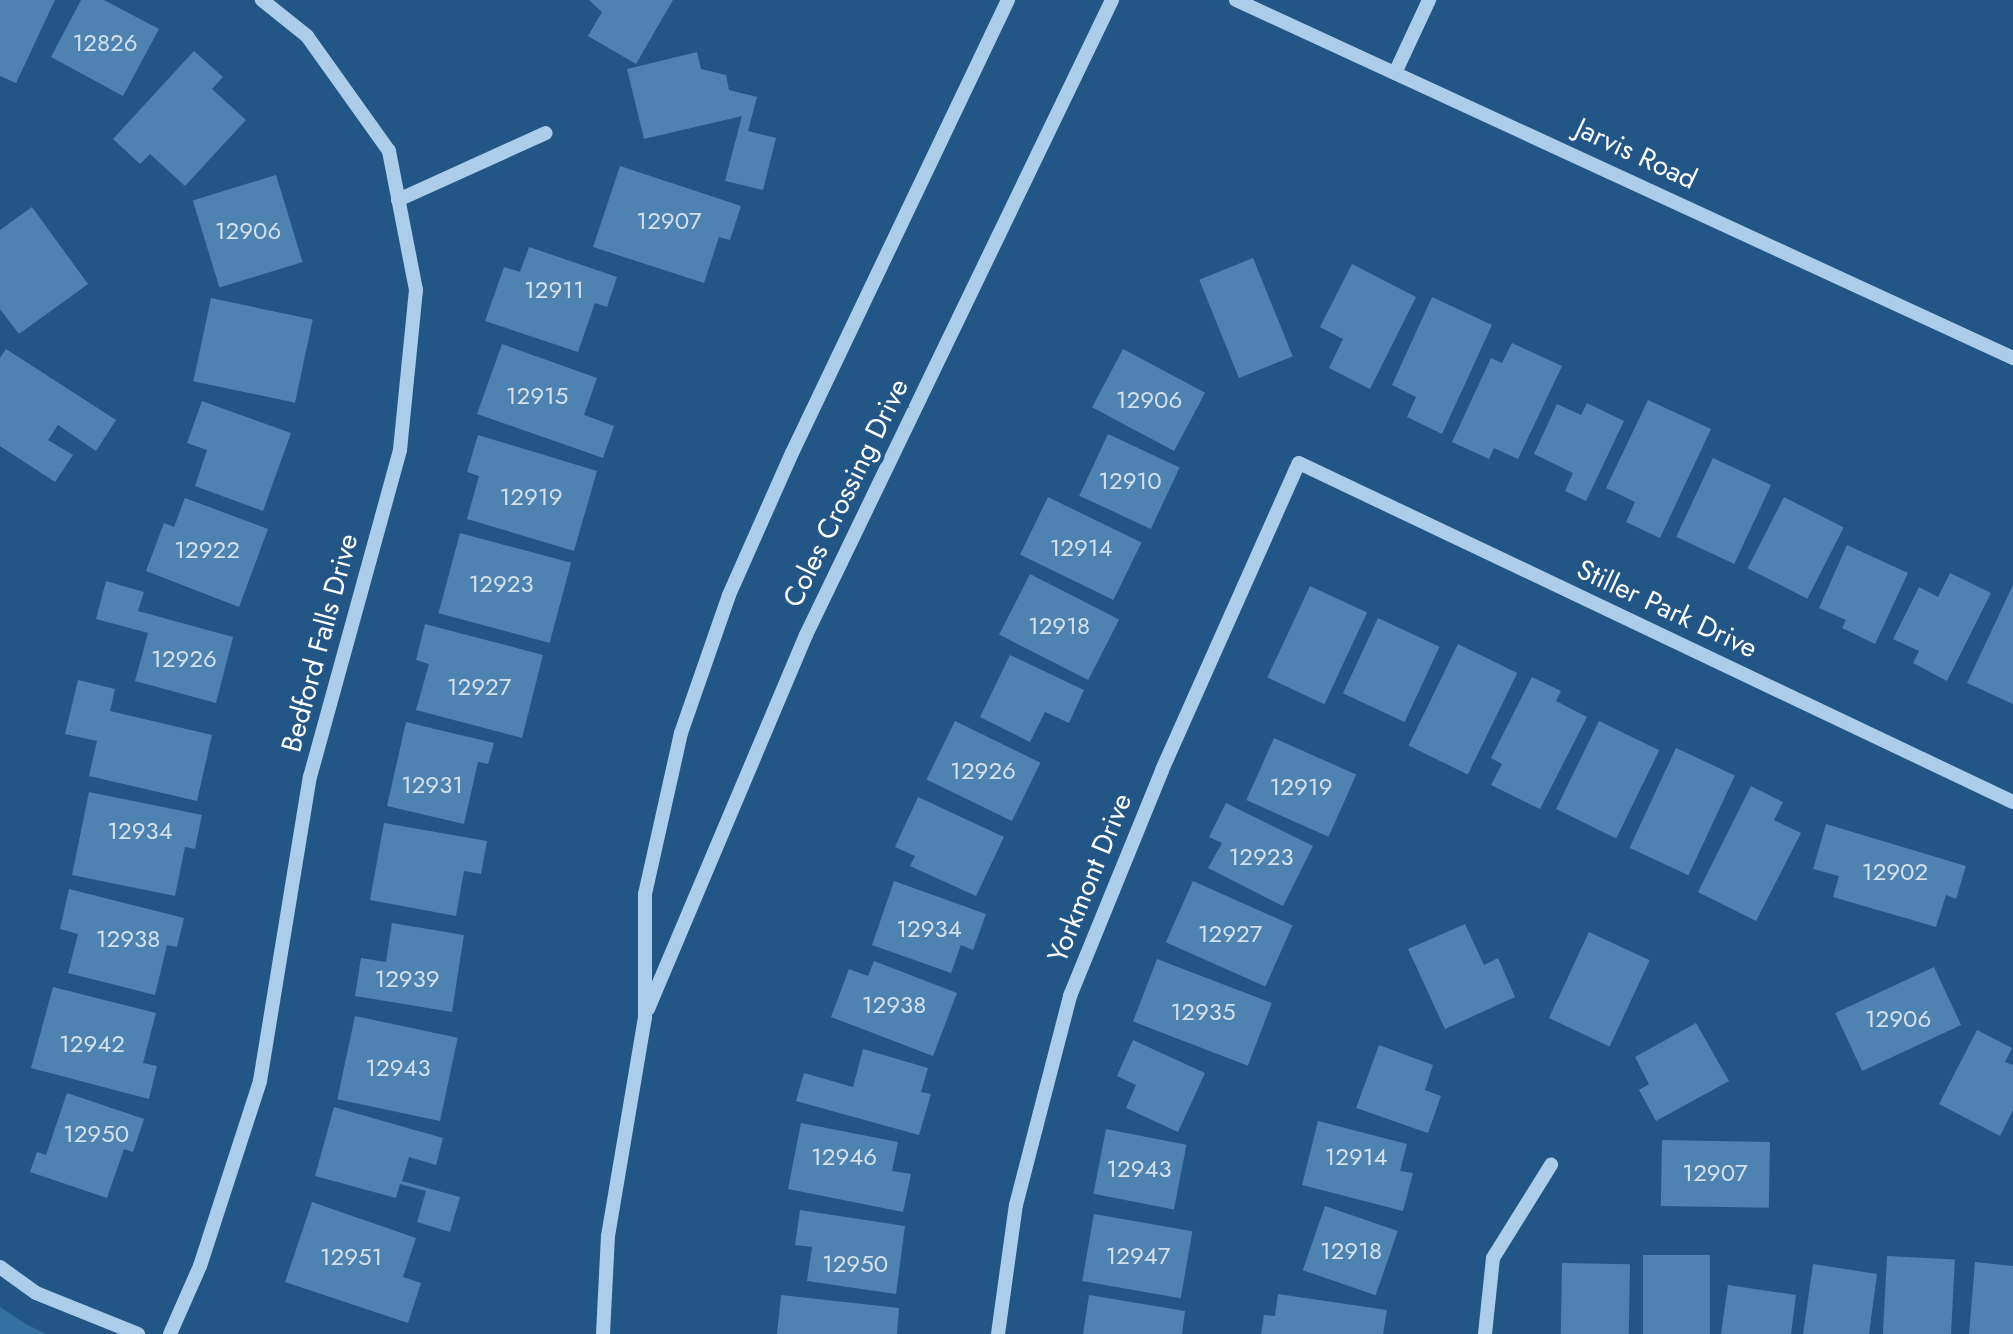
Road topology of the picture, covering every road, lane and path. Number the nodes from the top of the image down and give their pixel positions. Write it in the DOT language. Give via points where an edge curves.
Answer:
graph roads {
  1 [pos="262,0"];
  2 [pos="1008,0"];
  3 [pos="1112,0"];
  4 [pos="1236,0"];
  5 [pos="1429,0"];
  6 [pos="1395,73"];
  7 [pos="546,133"];
  8 [pos="398,200"];
  9 [pos="2013,358"];
  10 [pos="1299,463"];
  11 [pos="2013,802"];
  12 [pos="645,1017"];
  13 [pos="1551,1165"];
  14 [pos="0,1267"];
  15 [pos="138,1334"];
  16 [pos="170,1334"];
  17 [pos="603,1334"];
  18 [pos="998,1334"];
  19 [pos="1485,1334"];
  1 -- 8 [label="street, Bedford Falls Drive" via="307,36 389,151"];
  2 -- 12 [label="street, Coles Crossing Drive" via="729,595 681,733 645,894"];
  3 -- 12 [label="street, Coles Crossing Drive" via="806,635"];
  4 -- 6 [label="street, Jarvis Road"];
  5 -- 6 [label="street"];
  6 -- 9 [label="street, Jarvis Road"];
  7 -- 8 [label="street"];
  8 -- 16 [label="street, Bedford Falls Drive" via="416,290 400,450 310,777 260,1081 200,1266"];
  10 -- 11 [label="street, Stiller Park Drive"];
  10 -- 18 [label="street, Yorkmont Drive" via="1162,770 1070,996 1016,1205"];
  12 -- 17 [label="street, Coles Crossing Drive" via="608,1236"];
  13 -- 19 [label="street" via="1493,1258"];
  14 -- 15 [label="street" via="36,1293"];
}
